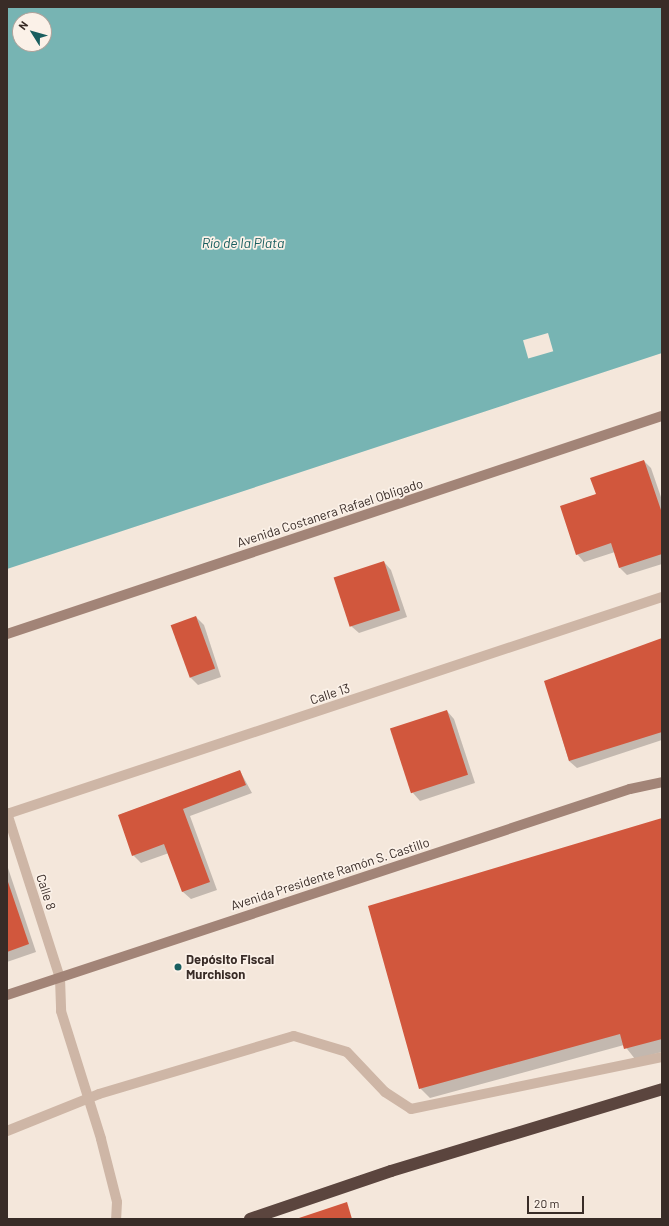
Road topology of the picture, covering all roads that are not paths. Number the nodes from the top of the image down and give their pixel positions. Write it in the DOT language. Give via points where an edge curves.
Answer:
graph roads {
  1 [pos="662,416"];
  2 [pos="662,598"];
  3 [pos="7,634"];
  4 [pos="662,782"];
  5 [pos="7,814"];
  6 [pos="60,978"];
  7 [pos="7,995"];
  8 [pos="662,1056"];
  9 [pos="662,1089"];
  10 [pos="87,1098"];
  11 [pos="7,1131"];
  12 [pos="116,1219"];
  13 [pos="250,1219"];
  1 -- 3 [label="main road, Avenida Costanera Rafael Obligado"];
  2 -- 5 [label="street, Calle 13"];
  4 -- 6 [label="main road, Avenida Presidente Ramón S. Castillo" via="615,794"];
  5 -- 6 [label="street, Calle 8"];
  6 -- 7 [label="main road, Avenida Presidente Ramón S. Castillo"];
  6 -- 10 [label="street, Calle 8" via="61,1011"];
  8 -- 10 [label="street" via="411,1109 385,1092 347,1052 294,1036"];
  9 -- 13 [label="highway" via="435,1157"];
  10 -- 11 [label="street"];
  10 -- 12 [label="street, Calle 8" via="117,1202"];
}
